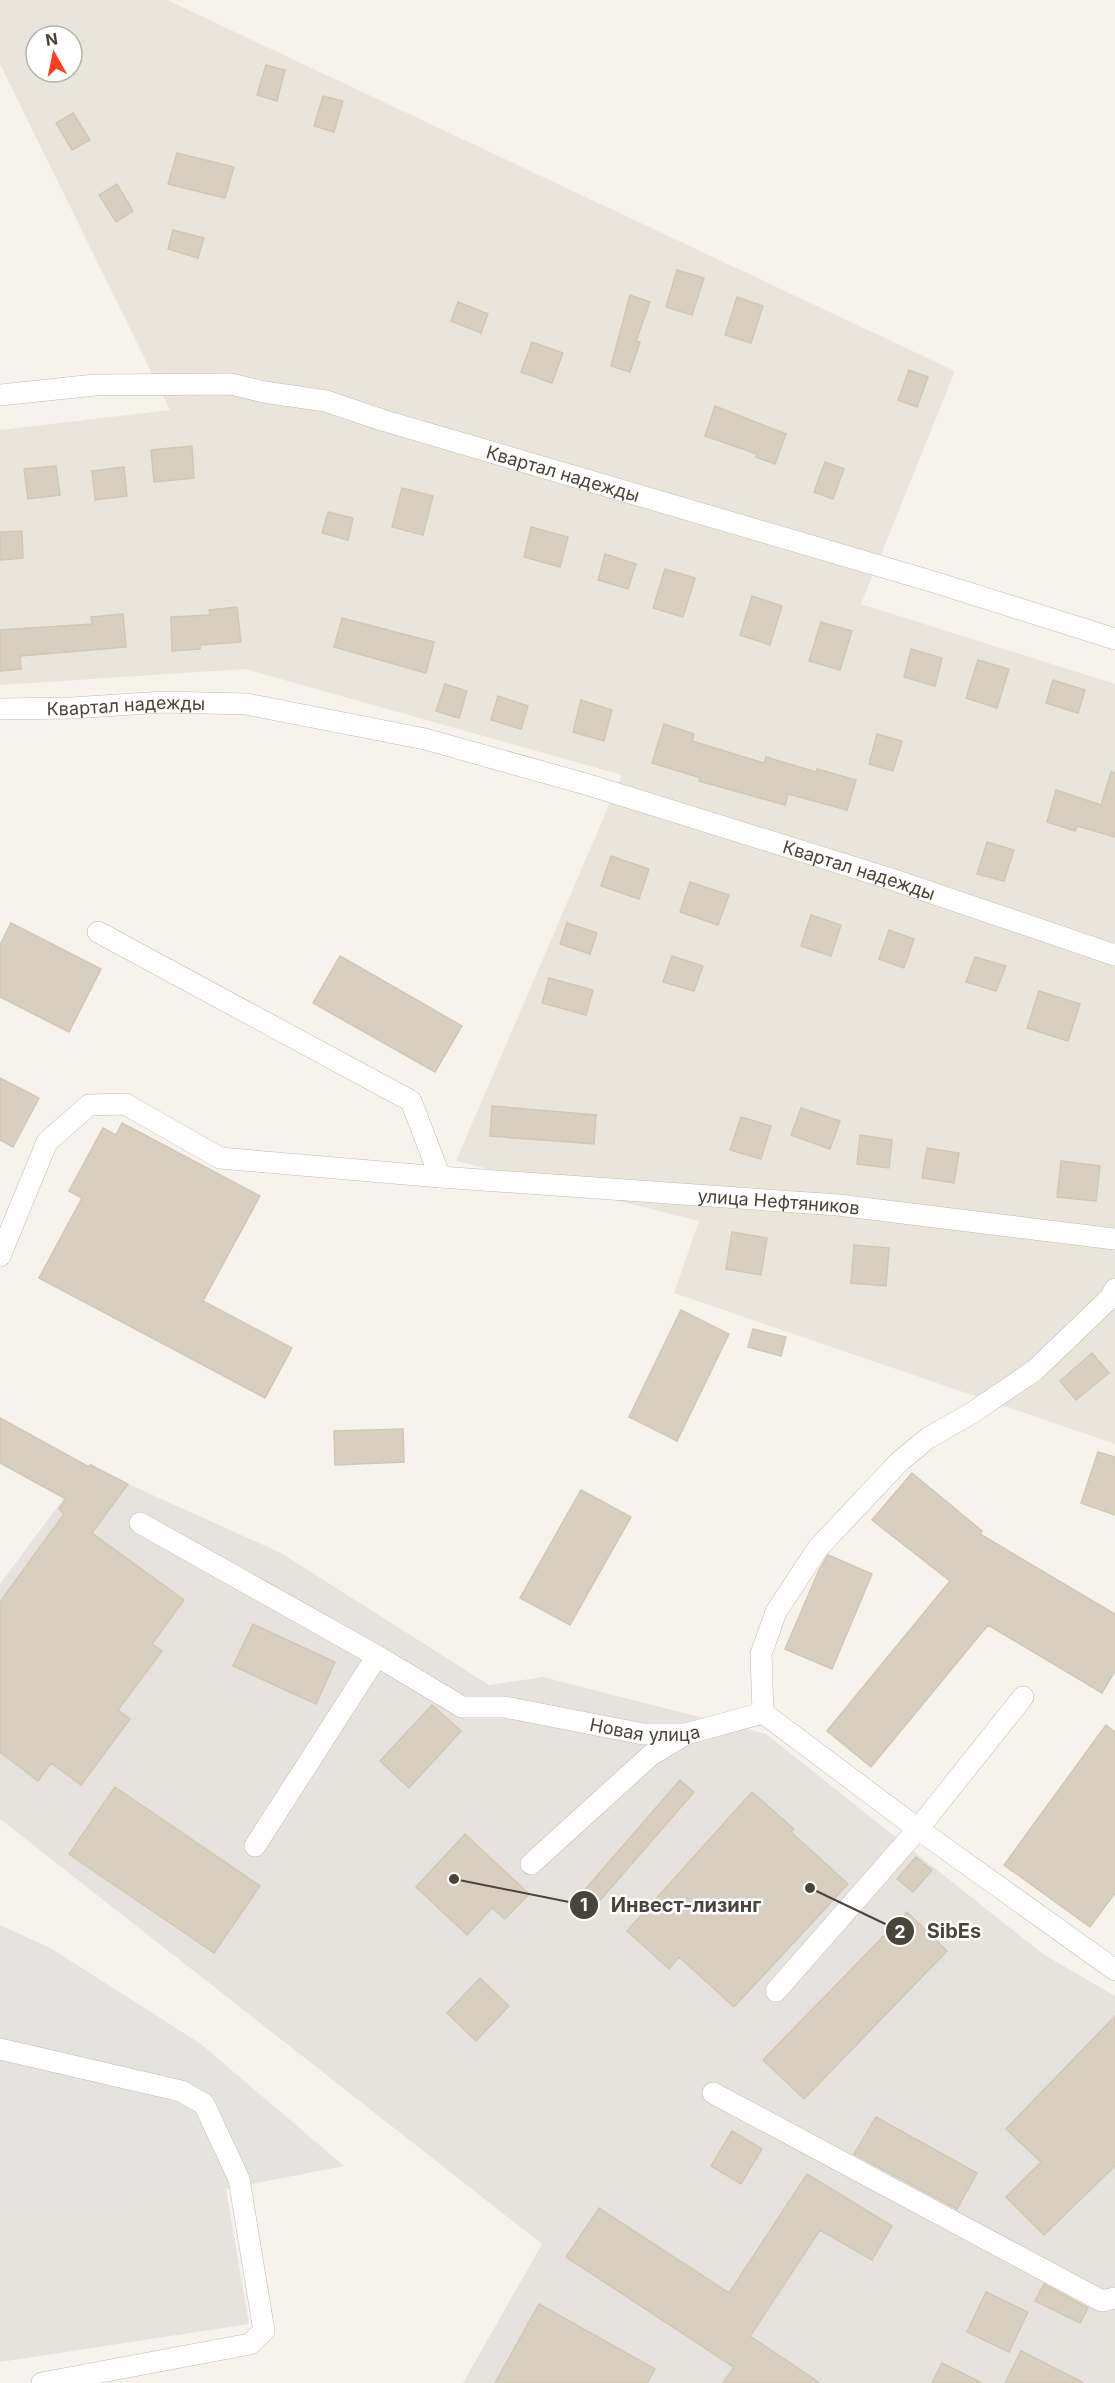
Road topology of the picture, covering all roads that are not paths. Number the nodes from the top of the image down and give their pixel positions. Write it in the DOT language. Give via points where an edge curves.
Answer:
graph roads {
  1 [pos="0,395"];
  2 [pos="1115,639"];
  3 [pos="0,709"];
  4 [pos="98,932"];
  5 [pos="1115,955"];
  6 [pos="440,1177"];
  7 [pos="1115,1239"];
  8 [pos="0,1256"];
  9 [pos="1115,1289"];
  10 [pos="140,1523"];
  11 [pos="377,1656"];
  12 [pos="1023,1697"];
  13 [pos="763,1713"];
  14 [pos="686,1734"];
  15 [pos="918,1829"];
  16 [pos="255,1846"];
  17 [pos="531,1864"];
  18 [pos="1115,1970"];
  19 [pos="776,1991"];
  20 [pos="0,2049"];
  21 [pos="713,2093"];
  22 [pos="1115,2298"];
  23 [pos="42,2383"];
  1 -- 2 [label="street, Квартал надежды" via="95,385 231,384 326,401"];
  3 -- 5 [label="street, Квартал надежды" via="164,702 246,704 425,739 589,785 880,876"];
  4 -- 6 [label="street" via="411,1101"];
  6 -- 7 [label="street, улица Нефтяников" via="838,1205"];
  6 -- 8 [label="street, улица Нефтяников" via="220,1158 125,1104 89,1105 46,1142"];
  9 -- 13 [label="street" via="1035,1370 972,1413 928,1437 899,1462 818,1548 776,1612 761,1654"];
  10 -- 11 [label="street, Новая улица"];
  11 -- 14 [label="street, Новая улица" via="462,1707 505,1707 644,1734"];
  11 -- 16 [label="street"];
  12 -- 15 [label="street"];
  13 -- 14 [label="street, Новая улица"];
  13 -- 15 [label="street"];
  14 -- 17 [label="street" via="651,1755"];
  15 -- 18 [label="street"];
  15 -- 19 [label="street"];
  20 -- 23 [label="street" via="181,2091 204,2104 238,2179 264,2331 250,2344"];
  21 -- 22 [label="street" via="1102,2301"];
}
